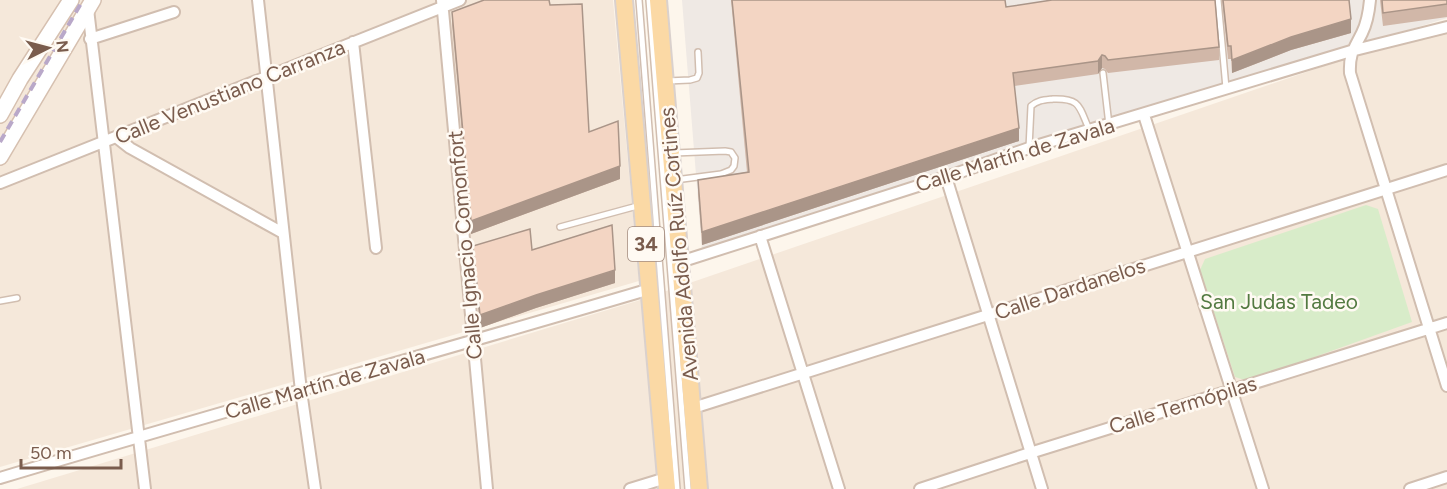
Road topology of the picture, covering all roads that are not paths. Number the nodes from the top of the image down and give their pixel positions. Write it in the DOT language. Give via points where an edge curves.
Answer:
graph roads {
  1 [pos="71,0"];
  2 [pos="258,0"];
  3 [pos="460,0"];
  4 [pos="624,0"];
  5 [pos="639,0"];
  6 [pos="649,0"];
  7 [pos="658,0"];
  8 [pos="1218,0"];
  9 [pos="1370,0"];
  10 [pos="442,3"];
  11 [pos="90,4"];
  12 [pos="174,12"];
  13 [pos="1447,27"];
  14 [pos="90,39"];
  15 [pos="353,42"];
  16 [pos="1351,51"];
  17 [pos="698,52"];
  18 [pos="1103,73"];
  19 [pos="267,77"];
  20 [pos="665,81"];
  21 [pos="1226,90"];
  22 [pos="1144,115"];
  23 [pos="0,116"];
  24 [pos="1109,126"];
  25 [pos="1090,131"];
  26 [pos="116,137"];
  27 [pos="104,143"];
  28 [pos="1029,148"];
  29 [pos="671,153"];
  30 [pos="0,157"];
  31 [pos="1447,170"];
  32 [pos="946,177"];
  33 [pos="674,181"];
  34 [pos="0,183"];
  35 [pos="1385,189"];
  36 [pos="642,205"];
  37 [pos="560,227"];
  38 [pos="283,233"];
  39 [pos="760,236"];
  40 [pos="376,248"];
  41 [pos="1187,252"];
  42 [pos="680,262"];
  43 [pos="650,289"];
  44 [pos="17,298"];
  45 [pos="0,302"];
  46 [pos="989,315"];
  47 [pos="1447,323"];
  48 [pos="1429,329"];
  49 [pos="473,341"];
  50 [pos="803,374"];
  51 [pos="1447,386"];
  52 [pos="301,391"];
  53 [pos="1232,391"];
  54 [pos="693,408"];
  55 [pos="138,436"];
  56 [pos="1030,453"];
  57 [pos="1447,477"];
  58 [pos="0,478"];
  59 [pos="670,485"];
  60 [pos="145,489"];
  61 [pos="315,489"];
  62 [pos="487,489"];
  63 [pos="630,489"];
  64 [pos="688,489"];
  65 [pos="699,489"];
  66 [pos="839,489"];
  67 [pos="920,489"];
  68 [pos="1042,489"];
  69 [pos="1263,489"];
  70 [pos="1410,489"];
  1 -- 23 [label="street"];
  2 -- 19 [label="street"];
  3 -- 10 [label="street, Calle Venustiano Carranza"];
  4 -- 36 [label="main road, Avenida Adolfo Ruíz Cortines / 34"];
  5 -- 59 [label="lane"];
  6 -- 64 [label="lane"];
  7 -- 20 [label="main road, Avenida Adolfo Ruíz Cortines / 34"];
  8 -- 21 [label="lane"];
  9 -- 16 [label="street" via="1363,32"];
  10 -- 15 [label="street, Calle Venustiano Carranza"];
  10 -- 49 [label="street, Calle Ignacio Comonfort"];
  11 -- 14 [label="street"];
  11 -- 30 [label="street"];
  12 -- 14 [label="street"];
  13 -- 16 [label="street, Calle Martín de Zavala"];
  14 -- 27 [label="street"];
  15 -- 19 [label="street, Calle Venustiano Carranza"];
  15 -- 40 [label="street"];
  16 -- 21 [label="street, Calle Martín de Zavala"];
  16 -- 35 [label="street" via="1353,84"];
  17 -- 20 [label="lane" via="697,78"];
  18 -- 24 [label="lane"];
  19 -- 26 [label="street, Calle Venustiano Carranza"];
  19 -- 38 [label="street"];
  20 -- 29 [label="main road, Avenida Adolfo Ruíz Cortines / 34"];
  21 -- 22 [label="street, Calle Martín de Zavala"];
  22 -- 24 [label="street, Calle Martín de Zavala"];
  22 -- 41 [label="street"];
  24 -- 25 [label="street, Calle Martín de Zavala"];
  25 -- 28 [label="street, Calle Martín de Zavala"];
  25 -- 28 [label="lane" via="1078,104 1070,98 1037,100 1031,106"];
  26 -- 27 [label="street, Calle Venustiano Carranza"];
  26 -- 38 [label="street"];
  27 -- 34 [label="street, Calle Venustiano Carranza"];
  27 -- 55 [label="street"];
  28 -- 32 [label="street, Calle Martín de Zavala"];
  29 -- 33 [label="main road, Avenida Adolfo Ruíz Cortines / 34"];
  29 -- 33 [label="lane" via="725,151 735,158 734,166 726,172"];
  31 -- 35 [label="street, Calle Dardanelos"];
  32 -- 39 [label="street, Calle Martín de Zavala"];
  32 -- 46 [label="street"];
  33 -- 42 [label="main road, Avenida Adolfo Ruíz Cortines / 34"];
  35 -- 41 [label="street, Calle Dardanelos"];
  35 -- 48 [label="street"];
  36 -- 37 [label="lane"];
  36 -- 43 [label="main road, Avenida Adolfo Ruíz Cortines / 34"];
  38 -- 52 [label="street"];
  39 -- 42 [label="street, Calle Martín de Zavala"];
  39 -- 50 [label="street"];
  41 -- 46 [label="street, Calle Dardanelos"];
  41 -- 53 [label="street"];
  42 -- 54 [label="main road, Avenida Adolfo Ruíz Cortines / 34"];
  43 -- 49 [label="street, Calle Martín de Zavala"];
  43 -- 59 [label="main road, Avenida Adolfo Ruíz Cortines / 34"];
  44 -- 45 [label="lane"];
  46 -- 50 [label="street, Calle Dardanelos"];
  46 -- 56 [label="street"];
  47 -- 48 [label="street, Calle Termópilas"];
  48 -- 51 [label="street"];
  48 -- 53 [label="street, Calle Termópilas"];
  49 -- 52 [label="street, Calle Martín de Zavala"];
  49 -- 62 [label="street, Calle Ignacio Comonfort"];
  50 -- 54 [label="street, Calle Dardanelos"];
  50 -- 66 [label="street"];
  52 -- 55 [label="street, Calle Martín de Zavala"];
  52 -- 61 [label="street"];
  53 -- 56 [label="street, Calle Termópilas"];
  53 -- 69 [label="street"];
  54 -- 65 [label="main road, Avenida Adolfo Ruíz Cortines / 34"];
  55 -- 58 [label="street, Calle Martín de Zavala"];
  55 -- 60 [label="street"];
  56 -- 67 [label="street, Calle Termópilas"];
  56 -- 68 [label="street"];
  57 -- 70 [label="street"];
  59 -- 63 [label="street"];
}
